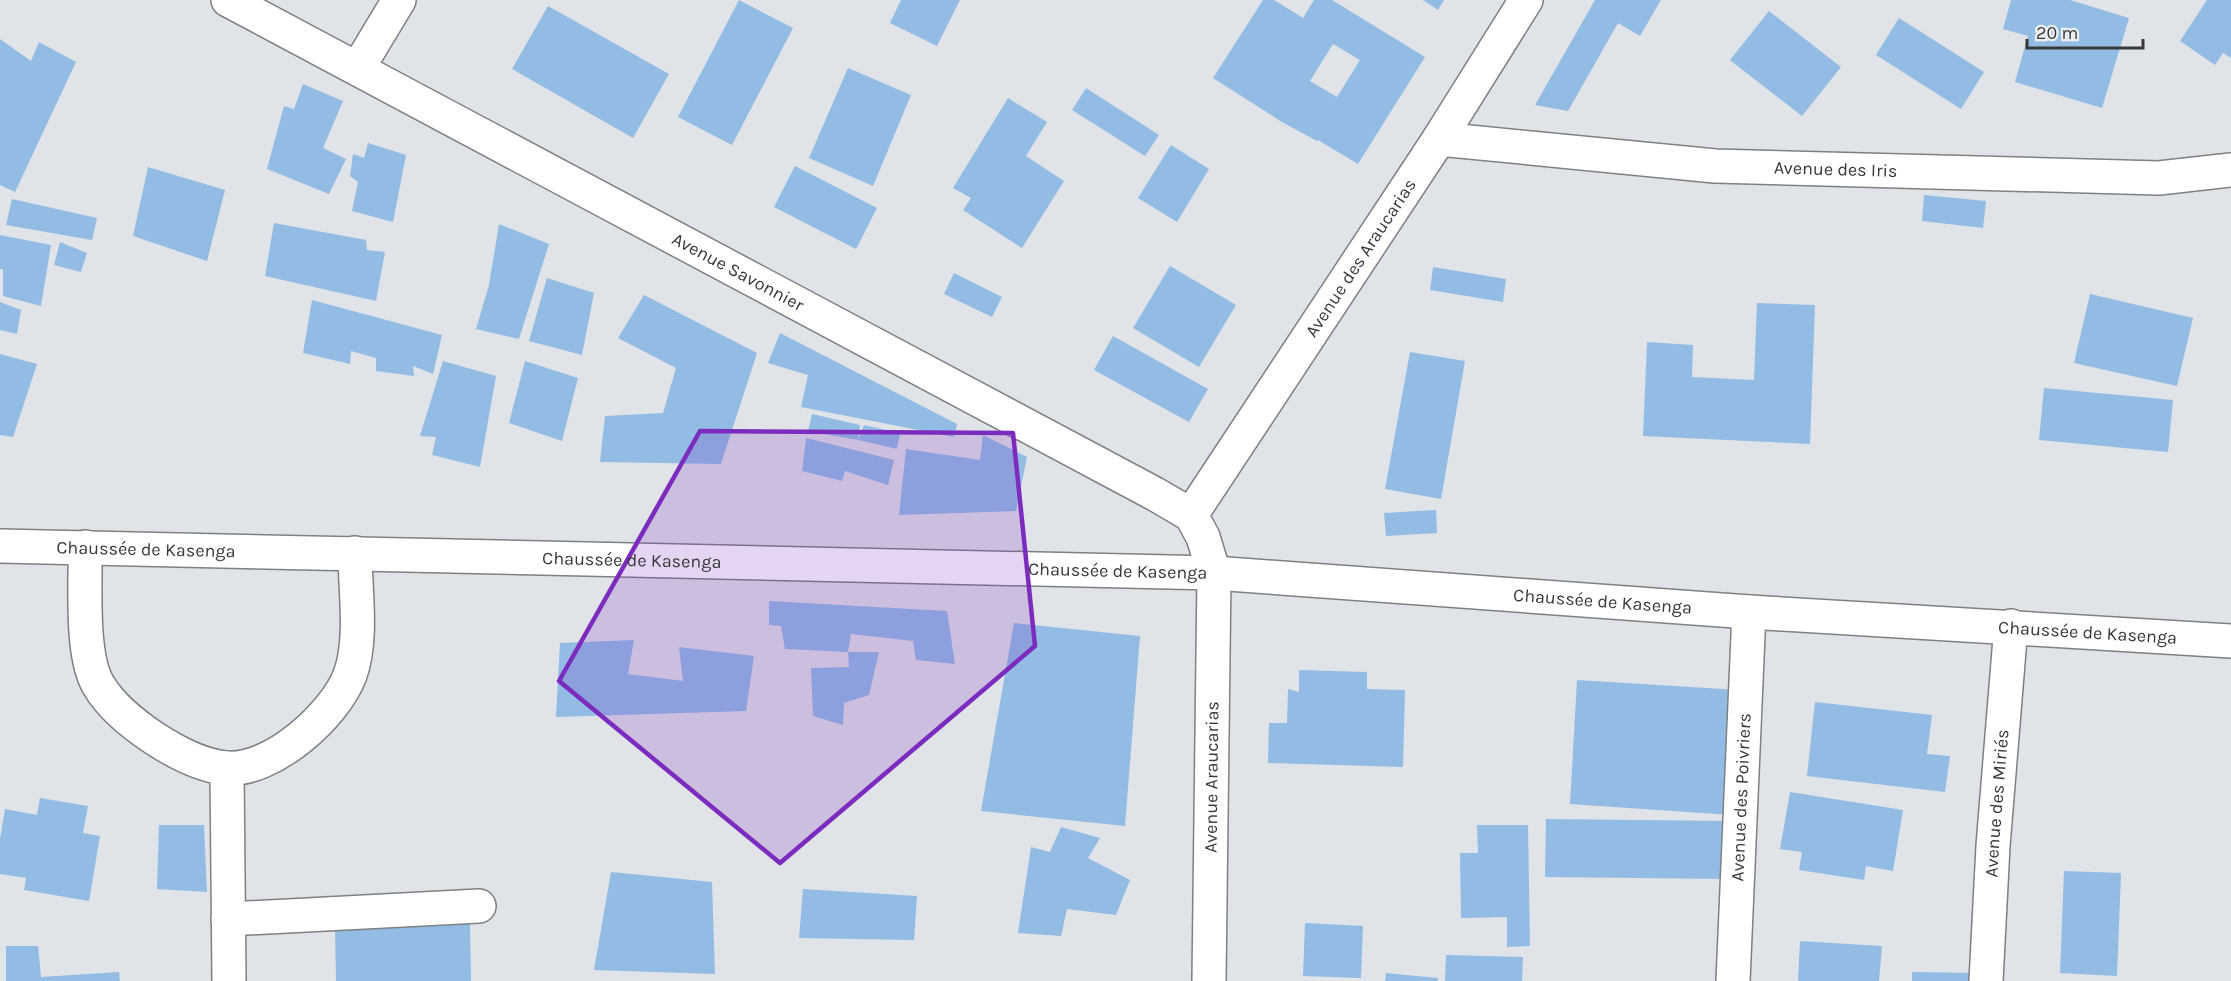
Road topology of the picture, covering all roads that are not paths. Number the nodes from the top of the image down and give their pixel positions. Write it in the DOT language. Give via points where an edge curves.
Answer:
graph roads {
  1 [pos="228,0"];
  2 [pos="399,0"];
  3 [pos="1526,0"];
  4 [pos="358,68"];
  5 [pos="1439,139"];
  6 [pos="2231,170"];
  7 [pos="1191,515"];
  8 [pos="0,546"];
  9 [pos="85,547"];
  10 [pos="355,553"];
  11 [pos="1214,573"];
  12 [pos="1749,612"];
  13 [pos="2011,626"];
  14 [pos="2231,641"];
  15 [pos="227,768"];
  16 [pos="479,906"];
  17 [pos="228,919"];
  18 [pos="229,981"];
  19 [pos="1209,981"];
  20 [pos="1733,981"];
  21 [pos="1986,981"];
  1 -- 4 [label="street, Avenue Savonnier"];
  2 -- 4 [label="street"];
  3 -- 5 [label="street, Avenue des Araucarias"];
  4 -- 7 [label="street, Avenue Savonnier"];
  5 -- 6 [label="street, Avenue des Iris" via="1715,166 2159,178"];
  5 -- 7 [label="street, Avenue des Araucarias"];
  7 -- 11 [label="street" via="1203,537"];
  8 -- 9 [label="street, Chaussée de Kasenga"];
  9 -- 10 [label="street, Chaussée de Kasenga"];
  9 -- 15 [label="street" via="89,660 98,686 116,706 183,756"];
  10 -- 11 [label="street, Chaussée de Kasenga"];
  10 -- 15 [label="street" via="356,639 342,692 287,747 257,763"];
  11 -- 12 [label="street, Chaussée de Kasenga"];
  11 -- 19 [label="street, Avenue Araucarias"];
  12 -- 13 [label="street, Chaussée de Kasenga"];
  12 -- 20 [label="street, Avenue des Poivriers"];
  13 -- 14 [label="street, Chaussée de Kasenga"];
  13 -- 21 [label="street, Avenue des Miriés"];
  15 -- 17 [label="street"];
  16 -- 17 [label="street"];
  17 -- 18 [label="street"];
}
